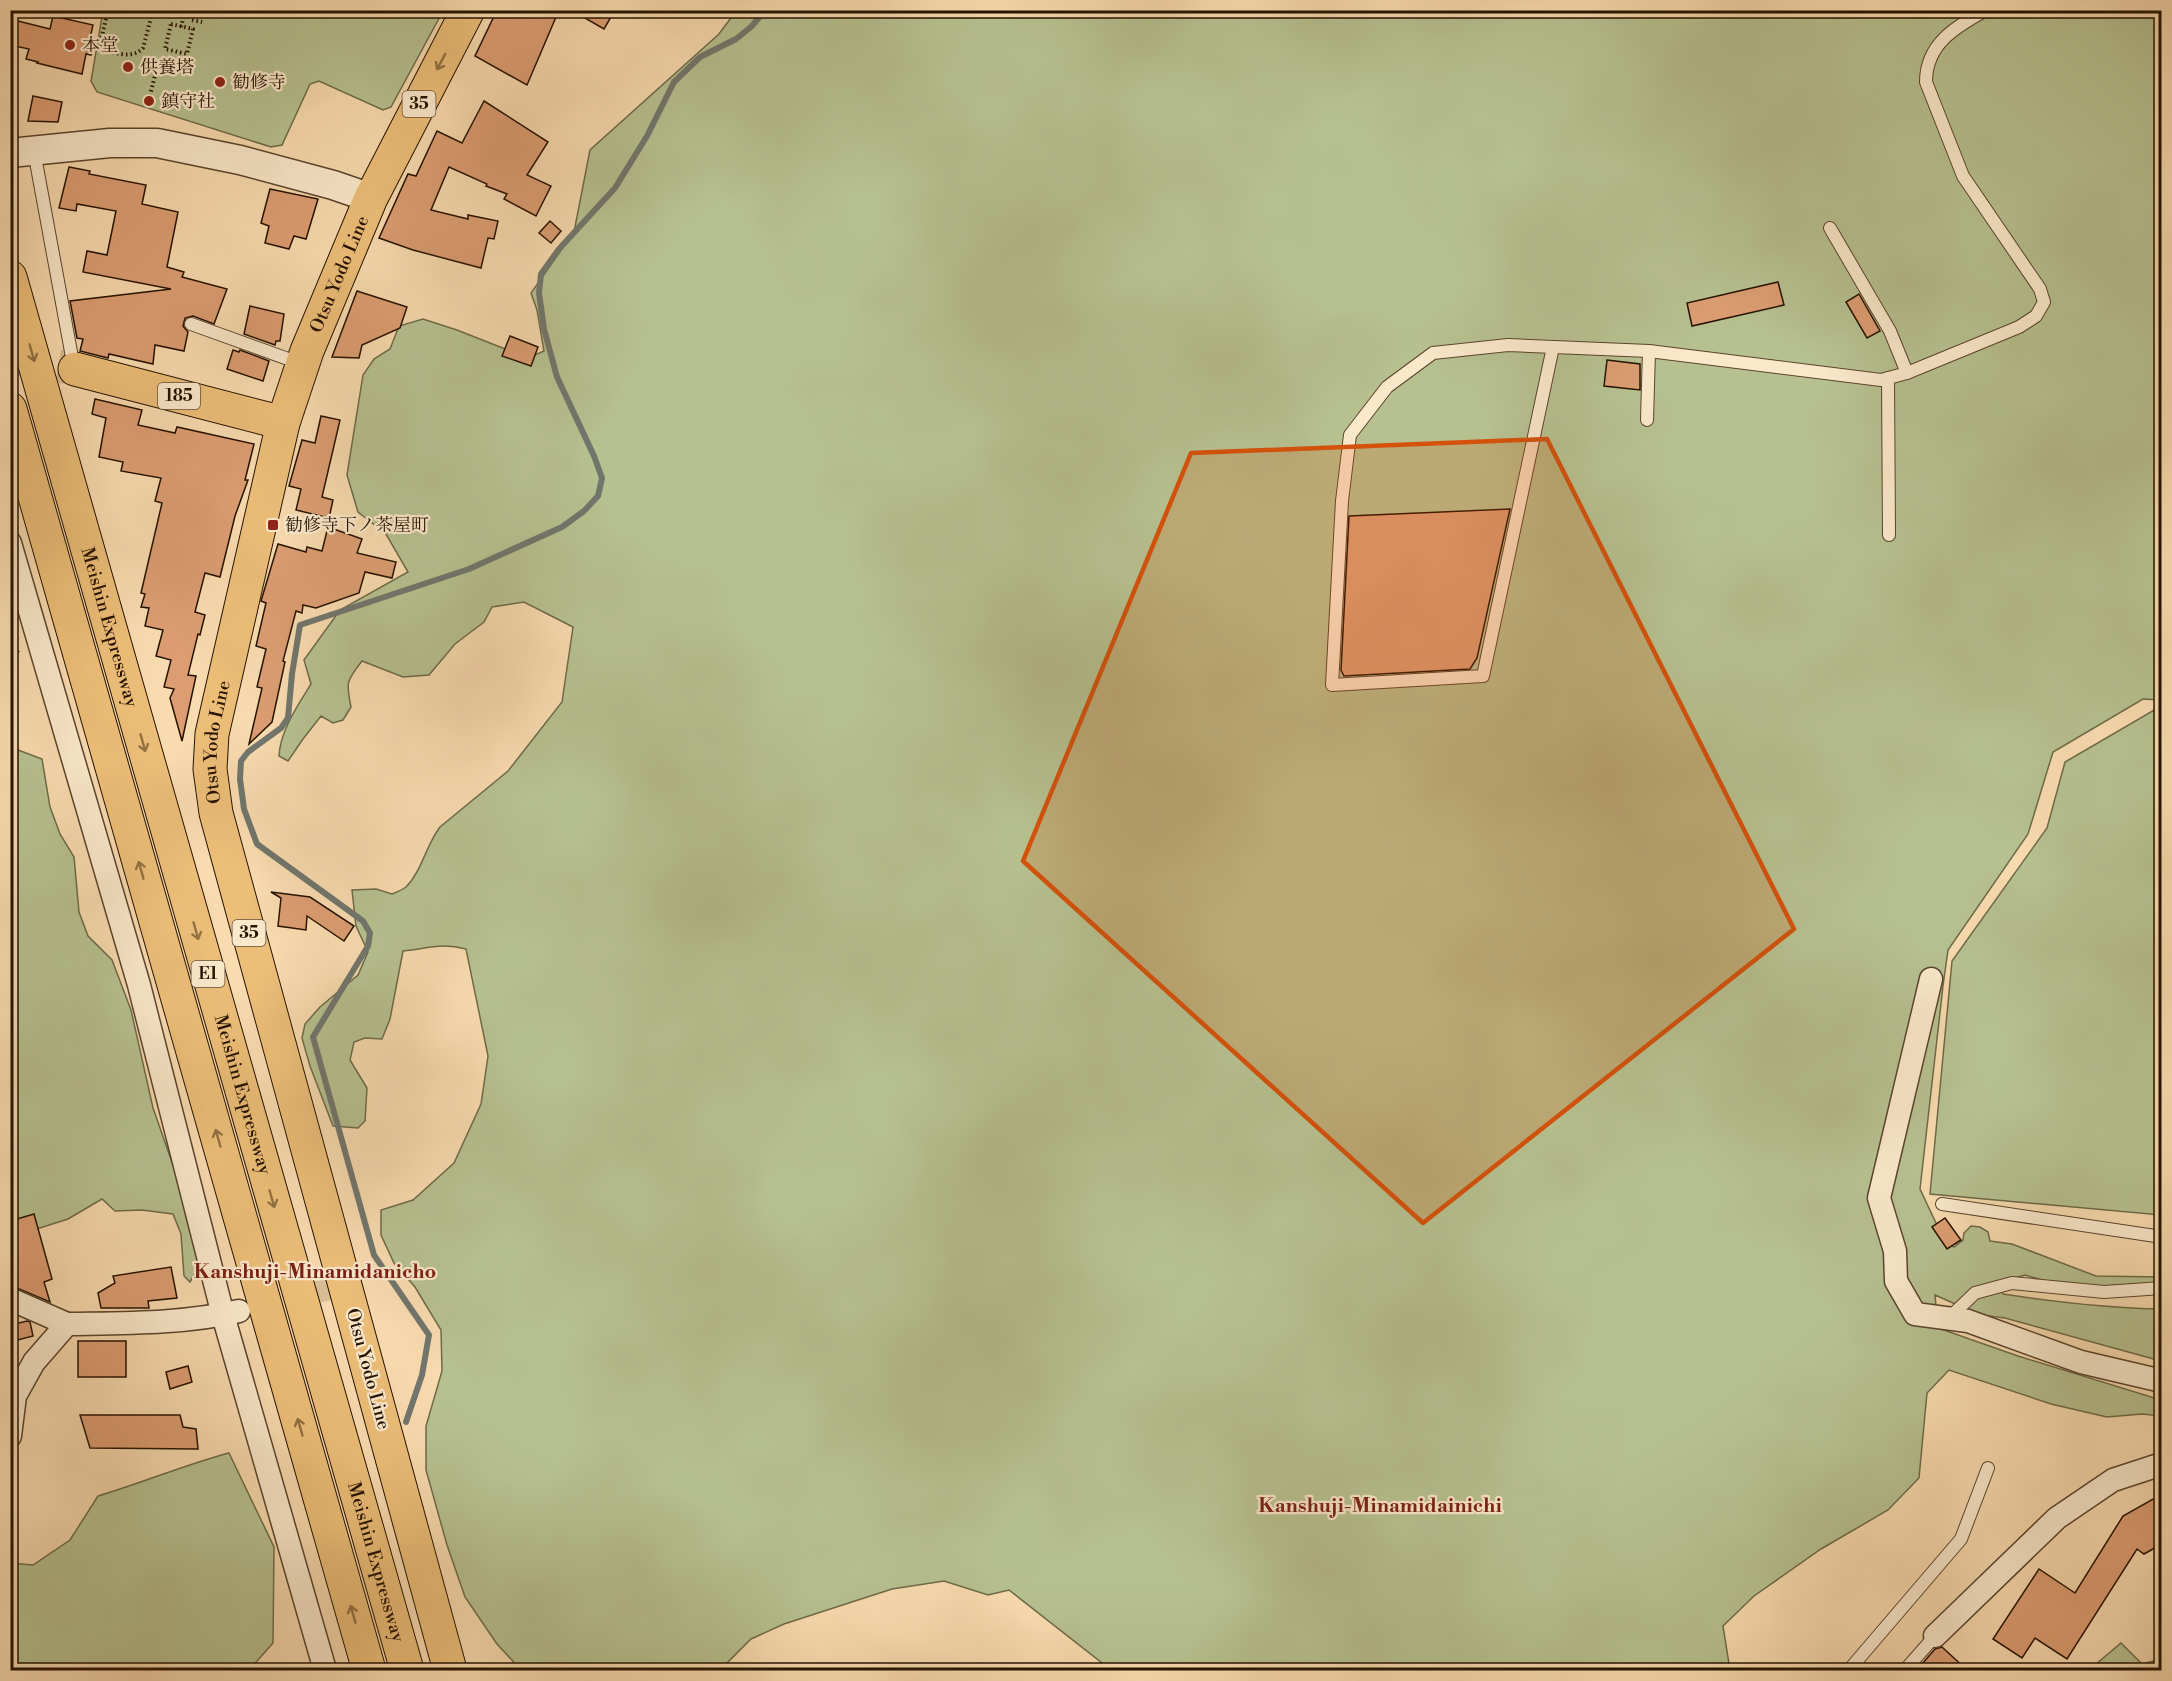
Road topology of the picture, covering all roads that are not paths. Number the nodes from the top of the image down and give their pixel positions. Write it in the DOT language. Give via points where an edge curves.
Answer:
graph roads {
  1 [pos="468,10"];
  2 [pos="1986,10"];
  3 [pos="22,152"];
  4 [pos="371,198"];
  5 [pos="1830,228"];
  6 [pos="10,277"];
  7 [pos="191,324"];
  8 [pos="1553,347"];
  9 [pos="1649,351"];
  10 [pos="303,364"];
  11 [pos="75,369"];
  12 [pos="1907,373"];
  13 [pos="1888,378"];
  14 [pos="10,409"];
  15 [pos="1647,420"];
  16 [pos="283,423"];
  17 [pos="1889,535"];
  18 [pos="10,543"];
  19 [pos="1931,979"];
  20 [pos="1942,1204"];
  21 [pos="2162,1237"];
  22 [pos="2162,1288"];
  23 [pos="10,1299"];
  24 [pos="231,1313"];
  25 [pos="1949,1318"];
  26 [pos="67,1324"];
  27 [pos="2162,1381"];
  28 [pos="10,1436"];
  29 [pos="2162,1464"];
  30 [pos="1988,1468"];
  31 [pos="1935,1636"];
  32 [pos="325,1671"];
  33 [pos="369,1671"];
  34 [pos="406,1671"];
  35 [pos="450,1671"];
  36 [pos="1850,1671"];
  37 [pos="1905,1671"];
  1 -- 4 [label="main road, Otsu Yodo Line / 35, one-way"];
  2 -- 12 [label="lane" via="1942,39 1926,66 1926,82 1963,176 2040,289 2044,302 2036,316 2019,327"];
  3 -- 4 [label="street" via="111,143 169,144 333,184"];
  3 -- 11 [label="lane"];
  4 -- 10 [label="main road, Otsu Yodo Line / 35"];
  5 -- 12 [label="lane" via="1890,331"];
  6 -- 34 [label="main road, Meishin Expressway / E1, one-way"];
  7 -- 10 [label="lane"];
  8 -- 8 [label="lane" via="1508,345 1432,353 1387,387 1350,435 1342,501 1332,685 1483,676"];
  8 -- 9 [label="lane"];
  9 -- 13 [label="lane"];
  9 -- 15 [label="lane"];
  10 -- 16 [label="main road, Otsu Yodo Line / 35"];
  11 -- 16 [label="main road, 185"];
  12 -- 13 [label="lane"];
  13 -- 17 [label="lane"];
  33 -- 14 [label="main road, Meishin Expressway / E1, one-way"];
  16 -- 35 [label="main road, Otsu Yodo Line / 35" via="212,734 210,769 216,813 338,1287"];
  18 -- 24 [label="street"];
  19 -- 25 [label="street" via="1879,1198 1894,1251 1896,1281 1916,1314"];
  20 -- 21 [label="lane"];
  22 -- 25 [label="lane" via="2104,1292 2012,1283 1975,1293"];
  23 -- 26 [label="street"];
  24 -- 26 [label="street" via="144,1323"];
  24 -- 32 [label="street"];
  25 -- 27 [label="street" via="1968,1321 2080,1362"];
  26 -- 28 [label="street" via="34,1362 15,1396"];
  29 -- 31 [label="street" via="2113,1480 2057,1518"];
  30 -- 36 [label="lane" via="1961,1539"];
  31 -- 37 [label="lane"];
}
